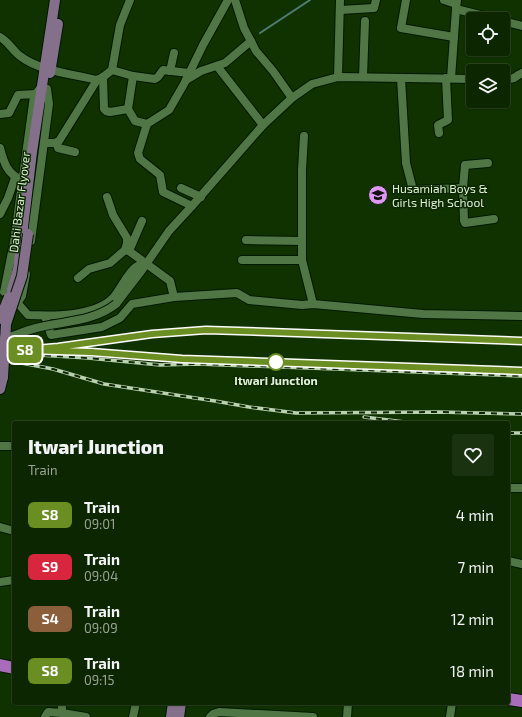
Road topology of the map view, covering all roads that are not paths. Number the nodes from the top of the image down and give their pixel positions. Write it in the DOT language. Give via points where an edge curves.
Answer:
graph roads {
  1 [pos="55,0"];
  2 [pos="61,0"];
  3 [pos="130,0"];
  4 [pos="228,0"];
  5 [pos="235,0"];
  6 [pos="340,0"];
  7 [pos="376,0"];
  8 [pos="406,0"];
  9 [pos="444,0"];
  10 [pos="456,4"];
  11 [pos="340,10"];
  12 [pos="477,12"];
  13 [pos="365,21"];
  14 [pos="510,23"];
  15 [pos="522,26"];
  16 [pos="454,36"];
  17 [pos="0,37"];
  18 [pos="251,42"];
  19 [pos="174,53"];
  20 [pos="217,66"];
  21 [pos="48,69"];
  22 [pos="112,70"];
  23 [pos="170,71"];
  24 [pos="521,73"];
  25 [pos="133,76"];
  26 [pos="188,77"];
  27 [pos="338,77"];
  28 [pos="363,77"];
  29 [pos="401,78"];
  30 [pos="448,78"];
  31 [pos="100,79"];
  32 [pos="466,79"];
  33 [pos="510,79"];
  34 [pos="42,93"];
  35 [pos="292,98"];
  36 [pos="128,109"];
  37 [pos="0,114"];
  38 [pos="0,118"];
  39 [pos="0,124"];
  40 [pos="147,124"];
  41 [pos="263,125"];
  42 [pos="439,133"];
  43 [pos="304,136"];
  44 [pos="57,142"];
  45 [pos="44,143"];
  46 [pos="0,148"];
  47 [pos="75,152"];
  48 [pos="488,163"];
  49 [pos="19,179"];
  50 [pos="181,188"];
  51 [pos="463,188"];
  52 [pos="107,197"];
  53 [pos="201,197"];
  54 [pos="192,206"];
  55 [pos="0,214"];
  56 [pos="494,220"];
  57 [pos="142,221"];
  58 [pos="246,240"];
  59 [pos="302,240"];
  60 [pos="127,250"];
  61 [pos="242,260"];
  62 [pos="302,260"];
  63 [pos="147,263"];
  64 [pos="78,278"];
  65 [pos="2,290"];
  66 [pos="174,297"];
  67 [pos="18,302"];
  68 [pos="313,304"];
  69 [pos="45,316"];
  70 [pos="522,316"];
  71 [pos="0,319"];
  72 [pos="2,340"];
  73 [pos="0,389"];
  74 [pos="0,446"];
  75 [pos="12,446"];
  76 [pos="510,488"];
  77 [pos="522,488"];
  78 [pos="0,527"];
  79 [pos="12,530"];
  80 [pos="510,561"];
  81 [pos="522,564"];
  82 [pos="12,580"];
  83 [pos="0,582"];
  84 [pos="0,665"];
  85 [pos="12,668"];
  86 [pos="510,692"];
  87 [pos="522,693"];
  88 [pos="510,700"];
  89 [pos="522,701"];
  90 [pos="62,705"];
  91 [pos="136,705"];
  92 [pos="173,705"];
  93 [pos="181,705"];
  94 [pos="348,705"];
  95 [pos="452,705"];
  96 [pos="62,713"];
  97 [pos="273,716"];
  98 [pos="45,717"];
  99 [pos="86,717"];
  100 [pos="133,717"];
  101 [pos="171,717"];
  102 [pos="179,717"];
  103 [pos="210,717"];
  104 [pos="313,717"];
  105 [pos="347,717"];
  106 [pos="450,717"];
  1 -- 21 [label="main road"];
  2 -- 21 [label="main road"];
  3 -- 22 [label="street" via="120,24"];
  4 -- 26 [label="street"];
  5 -- 18 [label="street"];
  6 -- 11 [label="street"];
  7 -- 11 [label="street" via="374,8"];
  8 -- 16 [label="street" via="401,28"];
  9 -- 10 [label="street"];
  10 -- 12 [label="street"];
  10 -- 16 [label="street"];
  11 -- 27 [label="street"];
  13 -- 28 [label="street"];
  14 -- 15 [label="street"];
  16 -- 30 [label="street"];
  17 -- 21 [label="street" via="6,40 19,56"];
  18 -- 20 [label="street"];
  18 -- 35 [label="street"];
  19 -- 23 [label="street"];
  20 -- 26 [label="street"];
  20 -- 41 [label="street"];
  21 -- 31 [label="street"];
  21 -- 34 [label="main road"];
  22 -- 25 [label="street"];
  22 -- 31 [label="street"];
  23 -- 25 [label="street" via="163,70 155,79"];
  23 -- 26 [label="street"];
  24 -- 33 [label="street"];
  25 -- 36 [label="street"];
  26 -- 40 [label="street" via="169,110"];
  27 -- 28 [label="street"];
  27 -- 35 [label="street" via="312,84"];
  28 -- 29 [label="street"];
  29 -- 30 [label="street"];
  29 -- 51 [label="street" via="406,163 413,190"];
  30 -- 32 [label="street"];
  30 -- 42 [label="street" via="448,120 438,125"];
  31 -- 36 [label="street" via="106,111"];
  31 -- 44 [label="street"];
  34 -- 37 [label="street" via="18,95 9,113"];
  34 -- 45 [label="street" via="49,104"];
  34 -- 49 [label="street" via="34,96"];
  34 -- 71 [label="main road, Dahi Bazar Flyover, bridge" via="18,269"];
  34 -- 72 [label="main road, Dahi Bazar Flyover, bridge" via="22,276"];
  35 -- 41 [label="street"];
  36 -- 40 [label="street" via="135,121"];
  38 -- 39 [label="street"];
  40 -- 54 [label="street" via="138,154 140,159 160,175 163,192"];
  41 -- 53 [label="street"];
  43 -- 59 [label="street"];
  44 -- 45 [label="street"];
  44 -- 47 [label="street" via="58,148"];
  45 -- 67 [label="street" via="28,268 22,296"];
  46 -- 49 [label="street" via="4,165"];
  48 -- 51 [label="street" via="465,165"];
  49 -- 55 [label="street"];
  49 -- 65 [label="street" via="14,242"];
  50 -- 53 [label="street"];
  51 -- 56 [label="street" via="464,221 466,223"];
  52 -- 60 [label="street" via="126,238"];
  53 -- 54 [label="street"];
  54 -- 63 [label="street" via="169,231"];
  57 -- 60 [label="street"];
  58 -- 59 [label="street"];
  59 -- 62 [label="street"];
  60 -- 63 [label="street"];
  60 -- 64 [label="street" via="110,263 89,269"];
  61 -- 62 [label="street"];
  62 -- 68 [label="street"];
  63 -- 66 [label="street" via="170,281"];
  63 -- 69 [label="street" via="136,267 111,300 99,307 68,315"];
  63 -- 72 [label="street, bridge" via="107,312 94,317 35,328"];
  65 -- 67 [label="street"];
  66 -- 68 [label="street" via="237,293 249,300"];
  66 -- 69 [label="street" via="132,304 120,318 102,327 51,335"];
  67 -- 69 [label="street" via="28,315"];
  68 -- 70 [label="street" via="423,314"];
  72 -- 73 [label="main road, Dahi Bazar Flyover, bridge" via="3,377"];
  74 -- 75 [label="street"];
  76 -- 77 [label="street"];
  78 -- 79 [label="street"];
  80 -- 81 [label="street"];
  82 -- 83 [label="street"];
  84 -- 85 [label="highway"];
  86 -- 87 [label="highway"];
  88 -- 89 [label="highway"];
  90 -- 96 [label="street"];
  91 -- 100 [label="street"];
  92 -- 101 [label="main road"];
  93 -- 102 [label="main road"];
  94 -- 105 [label="street"];
  95 -- 106 [label="street"];
  96 -- 98 [label="street" via="48,712"];
  96 -- 99 [label="street"];
  97 -- 103 [label="street" via="219,712"];
  97 -- 104 [label="street"];
}
